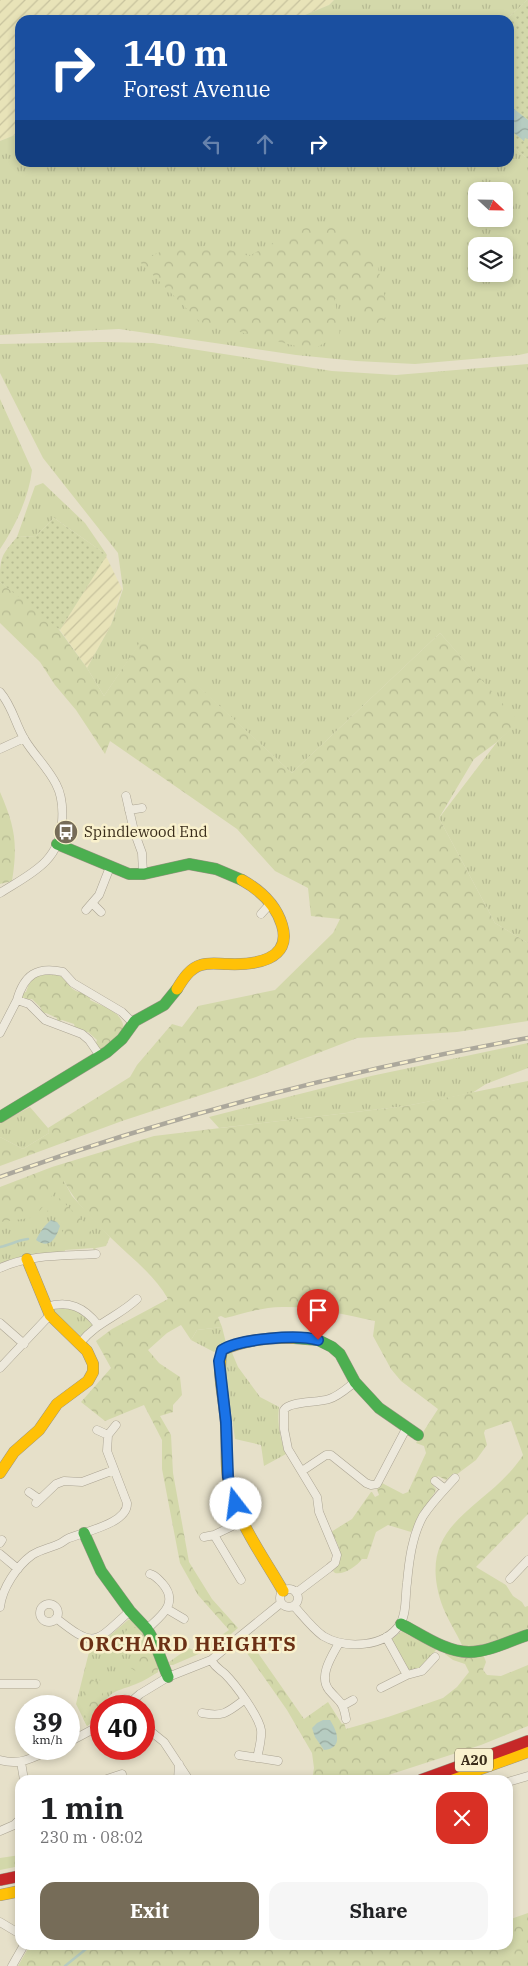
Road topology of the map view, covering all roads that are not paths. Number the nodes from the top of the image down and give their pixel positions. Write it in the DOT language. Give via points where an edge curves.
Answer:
graph roads {
  1 [pos="0,692"];
  2 [pos="24,738"];
  3 [pos="0,749"];
  4 [pos="126,796"];
  5 [pos="142,808"];
  6 [pos="129,810"];
  7 [pos="57,844"];
  8 [pos="110,867"];
  9 [pos="143,873"];
  10 [pos="0,893"];
  11 [pos="92,904"];
  12 [pos="272,907"];
  13 [pos="86,910"];
  14 [pos="101,912"];
  15 [pos="261,914"];
  16 [pos="16,1000"];
  17 [pos="133,1023"];
  18 [pos="0,1033"];
  19 [pos="100,1056"];
  20 [pos="0,1118"];
  21 [pos="96,1254"];
  22 [pos="28,1259"];
  23 [pos="0,1268"];
  24 [pos="137,1299"];
  25 [pos="48,1311"];
  26 [pos="0,1323"];
  27 [pos="98,1325"];
  28 [pos="80,1342"];
  29 [pos="24,1344"];
  30 [pos="0,1368"];
  31 [pos="355,1382"];
  32 [pos="116,1425"];
  33 [pos="407,1427"];
  34 [pos="97,1430"];
  35 [pos="108,1435"];
  36 [pos="418,1435"];
  37 [pos="114,1470"];
  38 [pos="302,1471"];
  39 [pos="0,1473"];
  40 [pos="455,1478"];
  41 [pos="436,1480"];
  42 [pos="445,1489"];
  43 [pos="29,1492"];
  44 [pos="243,1521"];
  45 [pos="84,1533"];
  46 [pos="214,1535"];
  47 [pos="204,1537"];
  48 [pos="0,1554"];
  49 [pos="528,1560"];
  50 [pos="18,1569"];
  51 [pos="150,1574"];
  52 [pos="510,1579"];
  53 [pos="241,1580"];
  54 [pos="284,1591"];
  55 [pos="296,1592"];
  56 [pos="281,1603"];
  57 [pos="0,1606"];
  58 [pos="294,1606"];
  59 [pos="167,1609"];
  60 [pos="130,1612"];
  61 [pos="56,1618"];
  62 [pos="184,1619"];
  63 [pos="401,1624"];
  64 [pos="147,1629"];
  65 [pos="528,1635"];
  66 [pos="386,1637"];
  67 [pos="339,1643"];
  68 [pos="435,1657"];
  69 [pos="211,1660"];
  70 [pos="407,1675"];
  71 [pos="168,1677"];
  72 [pos="0,1684"];
  73 [pos="36,1684"];
  74 [pos="381,1688"];
  75 [pos="139,1695"];
  76 [pos="244,1700"];
  77 [pos="353,1700"];
  78 [pos="344,1705"];
  79 [pos="202,1713"];
  80 [pos="346,1719"];
  81 [pos="155,1735"];
  82 [pos="528,1741"];
  83 [pos="528,1752"];
  84 [pos="238,1755"];
  85 [pos="257,1758"];
  86 [pos="0,1760"];
  87 [pos="28,1760"];
  88 [pos="278,1761"];
  89 [pos="21,1762"];
  90 [pos="178,1764"];
  91 [pos="122,1774"];
  92 [pos="23,1775"];
  93 [pos="119,1775"];
  94 [pos="178,1775"];
  95 [pos="186,1775"];
  96 [pos="435,1775"];
  97 [pos="464,1775"];
  98 [pos="528,1776"];
  99 [pos="513,1780"];
  100 [pos="15,1824"];
  101 [pos="0,1831"];
  102 [pos="15,1877"];
  103 [pos="0,1880"];
  104 [pos="15,1892"];
  105 [pos="0,1895"];
  106 [pos="1,1923"];
  107 [pos="15,1931"];
  108 [pos="21,1950"];
  109 [pos="12,1966"];
  1 -- 2 [label="street" via="8,701"];
  2 -- 3 [label="street"];
  2 -- 7 [label="street" via="59,791 63,815"];
  4 -- 6 [label="street"];
  5 -- 6 [label="street"];
  6 -- 9 [label="street" via="142,853"];
  7 -- 8 [label="street"];
  7 -- 10 [label="street" via="47,861"];
  8 -- 9 [label="street" via="129,874"];
  8 -- 11 [label="street"];
  9 -- 12 [label="street" via="176,865 205,866 248,883"];
  11 -- 13 [label="street"];
  11 -- 14 [label="street"];
  12 -- 15 [label="street"];
  12 -- 17 [label="street" via="281,922 284,937 274,956 257,961 195,967 182,979 169,1001"];
  16 -- 17 [label="street" via="34,973 47,970 63,972 73,983 122,1012"];
  16 -- 18 [label="street"];
  16 -- 19 [label="street" via="29,1004 45,1020 82,1034"];
  17 -- 19 [label="street" via="122,1039"];
  19 -- 20 [label="street"];
  21 -- 22 [label="street"];
  22 -- 23 [label="street"];
  22 -- 25 [label="street"];
  24 -- 27 [label="street"];
  25 -- 27 [label="street" via="55,1304 76,1306 86,1311"];
  25 -- 28 [label="street"];
  25 -- 29 [label="street"];
  26 -- 29 [label="street"];
  27 -- 28 [label="street"];
  28 -- 39 [label="street" via="93,1364 90,1378 57,1404 39,1430 14,1452"];
  29 -- 30 [label="street"];
  31 -- 33 [label="street" via="379,1408"];
  31 -- 38 [label="street" via="328,1399 285,1408 285,1439"];
  31 -- 44 [label="street" via="340,1354 328,1344 312,1338 273,1337 222,1350 219,1361 228,1477"];
  32 -- 35 [label="street"];
  33 -- 36 [label="street"];
  33 -- 38 [label="street" via="377,1484 366,1483 326,1455"];
  34 -- 35 [label="street"];
  35 -- 37 [label="street" via="107,1451"];
  37 -- 43 [label="street" via="82,1482 56,1484 37,1501"];
  37 -- 45 [label="street" via="127,1510 114,1520"];
  38 -- 55 [label="street" via="317,1497 319,1512 336,1550 336,1559"];
  40 -- 42 [label="street"];
  41 -- 42 [label="street"];
  42 -- 63 [label="street" via="423,1517 415,1537"];
  44 -- 46 [label="street"];
  44 -- 54 [label="street"];
  45 -- 50 [label="street" via="37,1552"];
  45 -- 60 [label="street" via="102,1571"];
  46 -- 47 [label="street"];
  46 -- 53 [label="street"];
  48 -- 50 [label="street"];
  49 -- 52 [label="street"];
  50 -- 57 [label="street" via="11,1581 8,1597"];
  51 -- 59 [label="street" via="155,1575 168,1591"];
  54 -- 55 [label="street"];
  54 -- 56 [label="street" via="280,1596"];
  55 -- 58 [label="street" via="298,1600"];
  56 -- 58 [label="street" via="287,1607"];
  56 -- 69 [label="street"];
  58 -- 67 [label="street" via="322,1635"];
  59 -- 62 [label="street"];
  59 -- 64 [label="street"];
  60 -- 61 [label="street" via="102,1636 91,1640 78,1635"];
  60 -- 64 [label="street"];
  63 -- 65 [label="street" via="449,1648 467,1652"];
  63 -- 66 [label="street"];
  64 -- 71 [label="street"];
  66 -- 67 [label="street" via="366,1644"];
  66 -- 70 [label="street"];
  67 -- 78 [label="street" via="325,1678 328,1689"];
  68 -- 70 [label="street" via="422,1671"];
  69 -- 71 [label="street"];
  69 -- 76 [label="street"];
  70 -- 74 [label="street"];
  71 -- 75 [label="street"];
  72 -- 73 [label="street" via="12,1689"];
  76 -- 79 [label="street" via="226,1714"];
  76 -- 85 [label="street" via="260,1728"];
  77 -- 78 [label="street"];
  78 -- 80 [label="street"];
  81 -- 90 [label="street" via="164,1742"];
  82 -- 96 [label="street, A20"];
  83 -- 97 [label="street, A20"];
  84 -- 85 [label="street"];
  85 -- 88 [label="street"];
  86 -- 89 [label="street"];
  87 -- 89 [label="street"];
  89 -- 92 [label="street"];
  90 -- 94 [label="street"];
  90 -- 95 [label="street"];
  91 -- 93 [label="street"];
  98 -- 99 [label="street"];
  100 -- 101 [label="street"];
  102 -- 103 [label="street"];
  104 -- 105 [label="street"];
  106 -- 107 [label="street"];
  108 -- 109 [label="street"];
}
